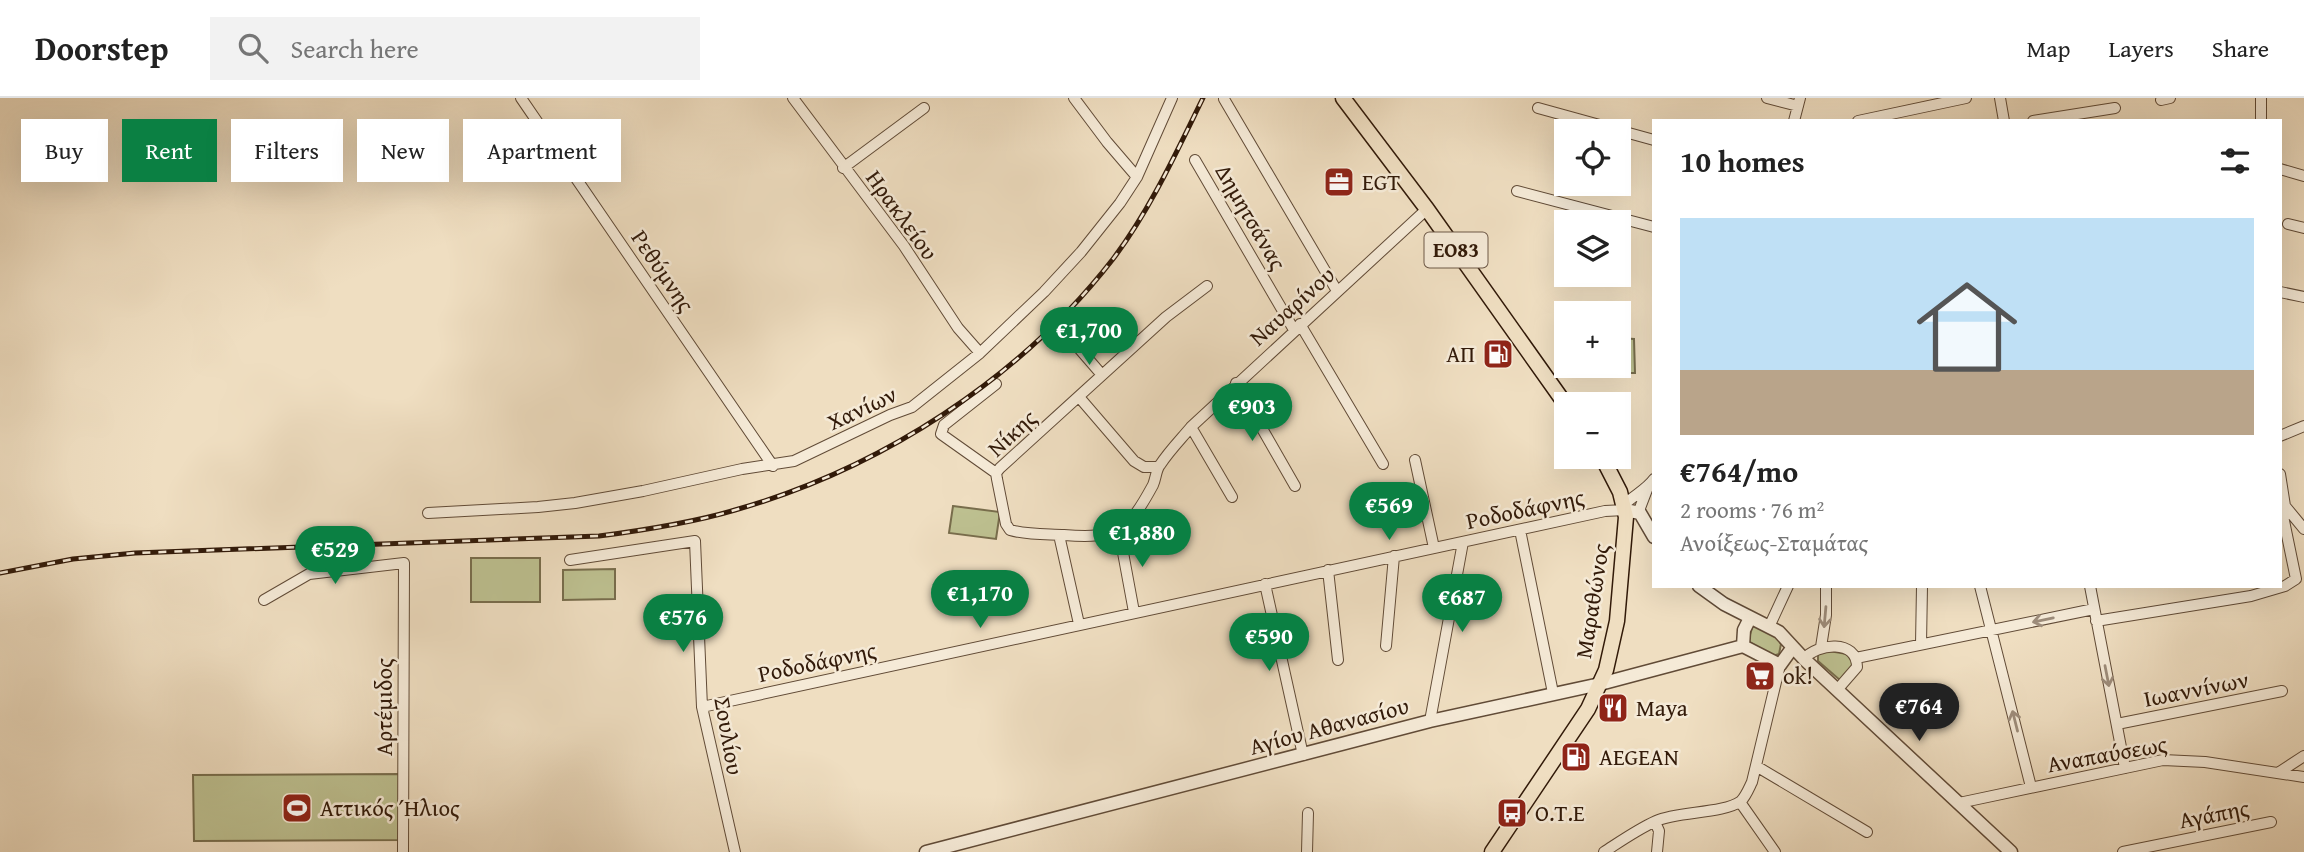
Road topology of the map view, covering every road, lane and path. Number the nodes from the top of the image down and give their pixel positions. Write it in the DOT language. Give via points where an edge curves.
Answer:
graph roads {
  1 [pos="521,98"];
  2 [pos="793,98"];
  3 [pos="1074,98"];
  4 [pos="1172,98"];
  5 [pos="1343,98"];
  6 [pos="1767,98"];
  7 [pos="1966,98"];
  8 [pos="2000,98"];
  9 [pos="2261,98"];
  10 [pos="1224,99"];
  11 [pos="1799,102"];
  12 [pos="924,108"];
  13 [pos="1538,108"];
  14 [pos="2115,108"];
  15 [pos="1795,119"];
  16 [pos="1867,119"];
  17 [pos="2004,119"];
  18 [pos="2046,119"];
  19 [pos="2261,119"];
  20 [pos="1652,139"];
  21 [pos="1195,160"];
  22 [pos="843,168"];
  23 [pos="2282,170"];
  24 [pos="2304,176"];
  25 [pos="1137,177"];
  26 [pos="1517,191"];
  27 [pos="1427,209"];
  28 [pos="2288,224"];
  29 [pos="1652,226"];
  30 [pos="2304,228"];
  31 [pos="1207,286"];
  32 [pos="1336,291"];
  33 [pos="2282,292"];
  34 [pos="2304,297"];
  35 [pos="1297,327"];
  36 [pos="1064,331"];
  37 [pos="980,353"];
  38 [pos="1102,375"];
  39 [pos="1236,383"];
  40 [pos="996,384"];
  41 [pos="1557,392"];
  42 [pos="1079,397"];
  43 [pos="2304,426"];
  44 [pos="1191,427"];
  45 [pos="2282,435"];
  46 [pos="1415,460"];
  47 [pos="1383,464"];
  48 [pos="773,466"];
  49 [pos="1158,467"];
  50 [pos="1609,469"];
  51 [pos="996,473"];
  52 [pos="1651,483"];
  53 [pos="1295,486"];
  54 [pos="2282,487"];
  55 [pos="1232,497"];
  56 [pos="2285,506"];
  57 [pos="1630,510"];
  58 [pos="428,513"];
  59 [pos="1626,527"];
  60 [pos="2304,529"];
  61 [pos="1520,530"];
  62 [pos="1119,531"];
  63 [pos="1059,535"];
  64 [pos="1652,536"];
  65 [pos="1652,537"];
  66 [pos="2284,541"];
  67 [pos="1463,542"];
  68 [pos="1434,548"];
  69 [pos="1394,556"];
  70 [pos="570,560"];
  71 [pos="1328,570"];
  72 [pos="1265,584"];
  73 [pos="2282,587"];
  74 [pos="1702,588"];
  75 [pos="1787,588"];
  76 [pos="1826,588"];
  77 [pos="1922,588"];
  78 [pos="1981,588"];
  79 [pos="2090,588"];
  80 [pos="2278,588"];
  81 [pos="264,600"];
  82 [pos="2094,609"];
  83 [pos="1134,612"];
  84 [pos="1750,618"];
  85 [pos="2096,621"];
  86 [pos="1079,624"];
  87 [pos="1769,627"];
  88 [pos="1992,630"];
  89 [pos="1921,644"];
  90 [pos="1386,646"];
  91 [pos="1743,646"];
  92 [pos="1793,648"];
  93 [pos="1821,648"];
  94 [pos="1856,658"];
  95 [pos="1804,659"];
  96 [pos="1338,660"];
  97 [pos="1780,665"];
  98 [pos="1600,684"];
  99 [pos="1838,690"];
  100 [pos="2282,691"];
  101 [pos="1553,693"];
  102 [pos="702,707"];
  103 [pos="1430,721"];
  104 [pos="2117,724"];
  105 [pos="1303,755"];
  106 [pos="2304,756"];
  107 [pos="1756,766"];
  108 [pos="2125,768"];
  109 [pos="2278,773"];
  110 [pos="2304,777"];
  111 [pos="2031,788"];
  112 [pos="1740,802"];
  113 [pos="1959,803"];
  114 [pos="1308,813"];
  115 [pos="1655,822"];
  116 [pos="2271,822"];
  117 [pos="1867,832"];
  118 [pos="403,852"];
  119 [pos="735,852"];
  120 [pos="926,852"];
  121 [pos="1307,852"];
  122 [pos="1492,852"];
  123 [pos="1604,852"];
  124 [pos="1657,852"];
  125 [pos="1775,852"];
  126 [pos="2011,852"];
  127 [pos="2123,852"];
  1 -- 48 [label="street, Ρεθύμνης"];
  2 -- 22 [label="street, Ηρακλείου"];
  3 -- 25 [label="street"];
  4 -- 25 [label="street, Χανίων"];
  5 -- 27 [label="main road, ΕΟ83"];
  6 -- 11 [label="street"];
  7 -- 16 [label="street"];
  8 -- 17 [label="street"];
  9 -- 19 [label="street"];
  10 -- 32 [label="street"];
  11 -- 15 [label="street"];
  12 -- 22 [label="street"];
  13 -- 20 [label="street"];
  14 -- 18 [label="street"];
  21 -- 35 [label="street, Δημητσάνας"];
  22 -- 37 [label="street, Ηρακλείου"];
  23 -- 24 [label="street"];
  25 -- 37 [label="street, Χανίων" via="1082,252"];
  26 -- 29 [label="street"];
  27 -- 32 [label="street, Ναυαρίνου"];
  27 -- 41 [label="main road, ΕΟ83"];
  28 -- 30 [label="street"];
  31 -- 38 [label="street, Νίκης"];
  32 -- 35 [label="street, Ναυαρίνου"];
  33 -- 34 [label="street"];
  35 -- 39 [label="street, Ναυαρίνου"];
  35 -- 47 [label="street, Δημητσάνας"];
  36 -- 38 [label="street"];
  37 -- 48 [label="street, Χανίων" via="912,407 818,451"];
  38 -- 42 [label="street, Νίκης"];
  39 -- 44 [label="street, Ναυαρίνου"];
  39 -- 53 [label="street"];
  40 -- 51 [label="street" via="944,425 941,435"];
  42 -- 49 [label="street" via="1134,461"];
  42 -- 51 [label="street, Νίκης"];
  43 -- 45 [label="street"];
  44 -- 49 [label="street, Ναυαρίνου"];
  44 -- 55 [label="street"];
  46 -- 68 [label="street"];
  48 -- 58 [label="street, Χανίων" via="575,503"];
  49 -- 62 [label="street" via="1155,482"];
  50 -- 57 [label="main road, Μαραθώνος"];
  51 -- 63 [label="street, Νίκης" via="1010,530"];
  52 -- 57 [label="street" via="1638,492"];
  52 -- 57 [label="street" via="1640,508"];
  54 -- 56 [label="street"];
  56 -- 60 [label="street"];
  56 -- 66 [label="street"];
  57 -- 59 [label="main road, Μαραθώνος"];
  57 -- 61 [label="street, Ροδοδάφνης"];
  57 -- 64 [label="street"];
  59 -- 65 [label="street" via="1640,528"];
  59 -- 98 [label="main road, Μαραθώνος" via="1617,621"];
  61 -- 67 [label="street, Ροδοδάφνης"];
  61 -- 101 [label="street"];
  62 -- 63 [label="street, Νίκης"];
  62 -- 83 [label="street"];
  63 -- 86 [label="street"];
  66 -- 73 [label="street" via="2296,579"];
  67 -- 68 [label="street, Ροδοδάφνης"];
  67 -- 103 [label="street"];
  68 -- 69 [label="street, Ροδοδάφνης"];
  69 -- 71 [label="street, Ροδοδάφνης"];
  69 -- 90 [label="street"];
  70 -- 102 [label="street, Σουλίου" via="695,541"];
  71 -- 72 [label="street, Ροδοδάφνης"];
  71 -- 96 [label="street"];
  72 -- 83 [label="street, Ροδοδάφνης"];
  72 -- 105 [label="street"];
  74 -- 84 [label="street"];
  75 -- 87 [label="street"];
  76 -- 93 [label="street, one-way"];
  77 -- 89 [label="street"];
  78 -- 88 [label="street"];
  79 -- 82 [label="street"];
  80 -- 85 [label="street"];
  81 -- 118 [label="street, Αρτέμιδος" via="309,574 404,563"];
  82 -- 85 [label="street"];
  82 -- 88 [label="street, one-way"];
  83 -- 86 [label="street, Ροδοδάφνης"];
  84 -- 87 [label="street"];
  84 -- 91 [label="street"];
  85 -- 104 [label="street, one-way"];
  86 -- 102 [label="street, Ροδοδάφνης"];
  87 -- 92 [label="street"];
  88 -- 89 [label="street"];
  111 -- 88 [label="street, one-way"];
  89 -- 94 [label="street"];
  91 -- 97 [label="street"];
  91 -- 98 [label="street, Αγίου Αθανασίου"];
  92 -- 95 [label="street"];
  92 -- 97 [label="street"];
  93 -- 94 [label="street" via="1847,649"];
  93 -- 95 [label="street"];
  94 -- 99 [label="street" via="1855,671"];
  95 -- 99 [label="street"];
  97 -- 107 [label="street"];
  98 -- 101 [label="street, Αγίου Αθανασίου"];
  98 -- 122 [label="main road, Μαραθώνος"];
  99 -- 113 [label="street"];
  100 -- 104 [label="street, Ιωαννίνων"];
  101 -- 103 [label="street, Αγίου Αθανασίου"];
  102 -- 119 [label="street, Σουλίου"];
  103 -- 105 [label="street, Αγίου Αθανασίου"];
  104 -- 108 [label="street"];
  105 -- 120 [label="street, Αγίου Αθανασίου"];
  106 -- 109 [label="street"];
  107 -- 112 [label="street"];
  107 -- 117 [label="street"];
  108 -- 109 [label="street, Αναπαύσεως" via="2180,760"];
  108 -- 111 [label="street, Αναπαύσεως"];
  109 -- 110 [label="street, Αναπαύσεως"];
  111 -- 113 [label="street, Αναπαύσεως"];
  112 -- 115 [label="street"];
  112 -- 125 [label="street"];
  113 -- 126 [label="street"];
  114 -- 121 [label="street"];
  115 -- 123 [label="street"];
  115 -- 124 [label="street"];
  116 -- 127 [label="street, Αγάπης"];
}
